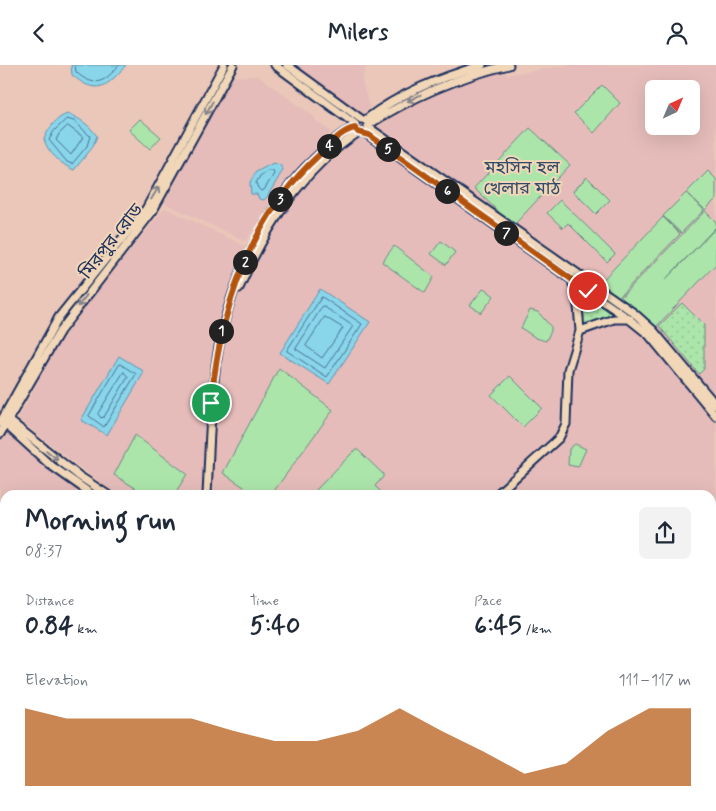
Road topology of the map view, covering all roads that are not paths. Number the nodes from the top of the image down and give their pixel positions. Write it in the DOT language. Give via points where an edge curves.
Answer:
graph roads {
  1 [pos="224,65"];
  2 [pos="233,65"];
  3 [pos="237,65"];
  4 [pos="274,65"];
  5 [pos="288,65"];
  6 [pos="482,65"];
  7 [pos="509,65"];
  8 [pos="227,75"];
  9 [pos="362,126"];
  10 [pos="574,277"];
  11 [pos="632,316"];
  12 [pos="580,331"];
  13 [pos="694,385"];
  14 [pos="716,405"];
  15 [pos="716,416"];
  16 [pos="2,422"];
  17 [pos="86,490"];
  18 [pos="100,490"];
  19 [pos="207,490"];
  20 [pos="211,490"];
  21 [pos="502,490"];
  16 -- 1 [label="main road, মিরপুর রোড, one-way" via="59,317 146,209"];
  2 -- 8 [label="main road, মিরপুর রোড"];
  3 -- 8 [label="main road"];
  4 -- 9 [label="main road"];
  5 -- 9 [label="main road"];
  6 -- 9 [label="main road" via="424,84 384,106"];
  7 -- 9 [label="main road, one-way" via="435,87"];
  8 -- 16 [label="main road, মিরপুর রোড, one-way" via="152,212 60,331"];
  9 -- 10 [label="main road"];
  9 -- 19 [label="main road" via="341,135 285,191 239,275 222,325 215,366"];
  9 -- 20 [label="main road" via="314,170 283,206 255,251 238,291 218,366"];
  10 -- 11 [label="main road"];
  10 -- 12 [label="main road"];
  11 -- 12 [label="main road"];
  11 -- 13 [label="main road"];
  12 -- 21 [label="main road" via="568,370 567,418 563,430 559,438"];
  13 -- 14 [label="main road"];
  13 -- 15 [label="main road"];
  16 -- 17 [label="main road" via="49,464"];
  16 -- 18 [label="main road, one-way"];
}
